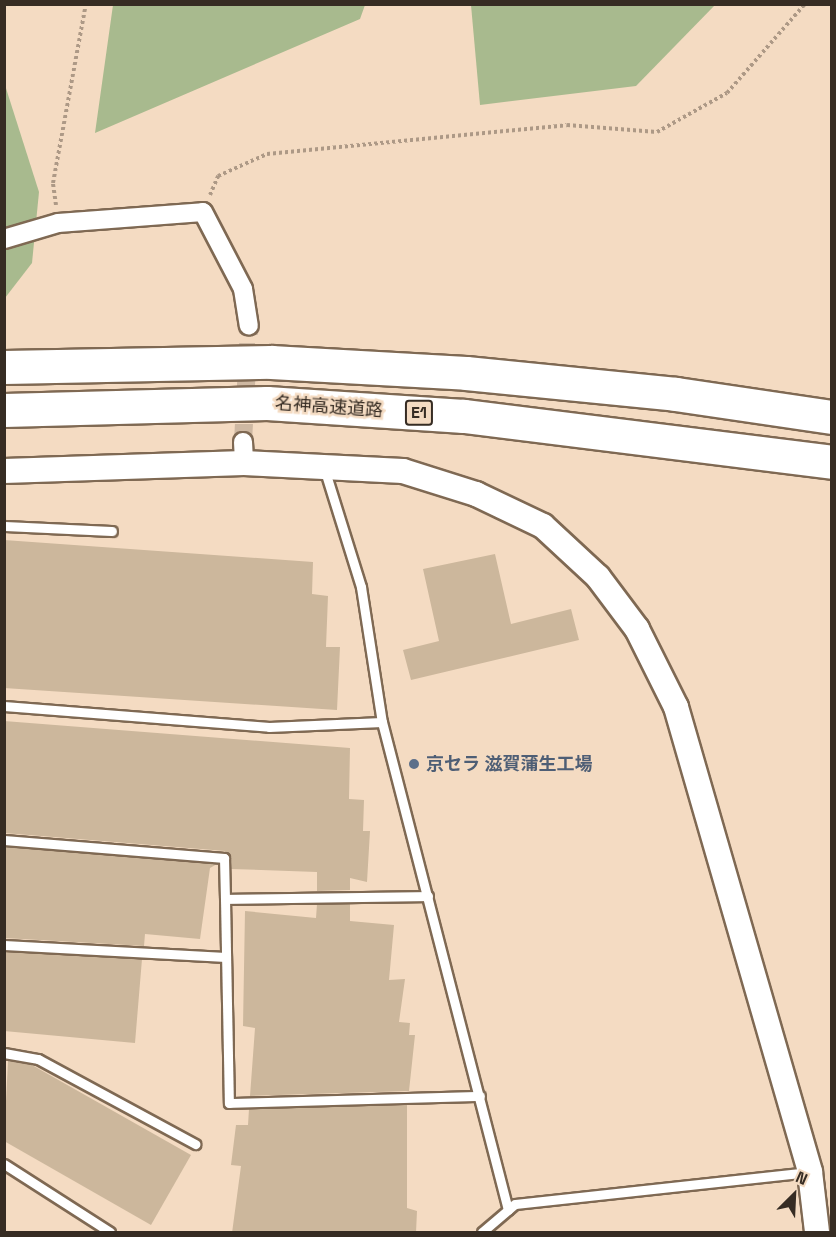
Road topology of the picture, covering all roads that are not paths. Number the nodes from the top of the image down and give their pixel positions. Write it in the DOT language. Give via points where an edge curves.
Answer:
graph roads {
  1 [pos="4,239"];
  2 [pos="249,326"];
  3 [pos="4,367"];
  4 [pos="4,410"];
  5 [pos="831,417"];
  6 [pos="831,462"];
  7 [pos="324,468"];
  8 [pos="4,471"];
  9 [pos="4,526"];
  10 [pos="112,531"];
  11 [pos="4,706"];
  12 [pos="382,722"];
  13 [pos="4,840"];
  14 [pos="428,896"];
  15 [pos="225,899"];
  16 [pos="4,945"];
  17 [pos="226,957"];
  18 [pos="4,1053"];
  19 [pos="480,1096"];
  20 [pos="195,1144"];
  21 [pos="4,1164"];
  22 [pos="810,1172"];
  23 [pos="508,1209"];
  24 [pos="110,1233"];
  25 [pos="482,1233"];
  26 [pos="816,1233"];
  1 -- 2 [label="street" via="58,223 203,212 243,289"];
  3 -- 5 [label="highway" via="259,362 455,372 676,394"];
  4 -- 6 [label="highway, 名神高速道路 / E1" via="267,403 487,419"];
  7 -- 8 [label="street" via="243,452"];
  7 -- 12 [label="lane" via="361,587"];
  7 -- 22 [label="street" via="403,471 476,494 543,525 598,577 637,629 676,707"];
  9 -- 10 [label="lane"];
  11 -- 12 [label="lane" via="269,727"];
  12 -- 14 [label="lane"];
  13 -- 15 [label="lane" via="224,858"];
  14 -- 15 [label="lane"];
  14 -- 19 [label="lane"];
  15 -- 17 [label="lane"];
  16 -- 17 [label="lane"];
  17 -- 19 [label="lane" via="229,1103"];
  18 -- 20 [label="lane" via="38,1059"];
  19 -- 23 [label="lane"];
  21 -- 24 [label="lane"];
  22 -- 23 [label="lane" via="515,1204"];
  22 -- 26 [label="street"];
  23 -- 25 [label="lane"];
}
